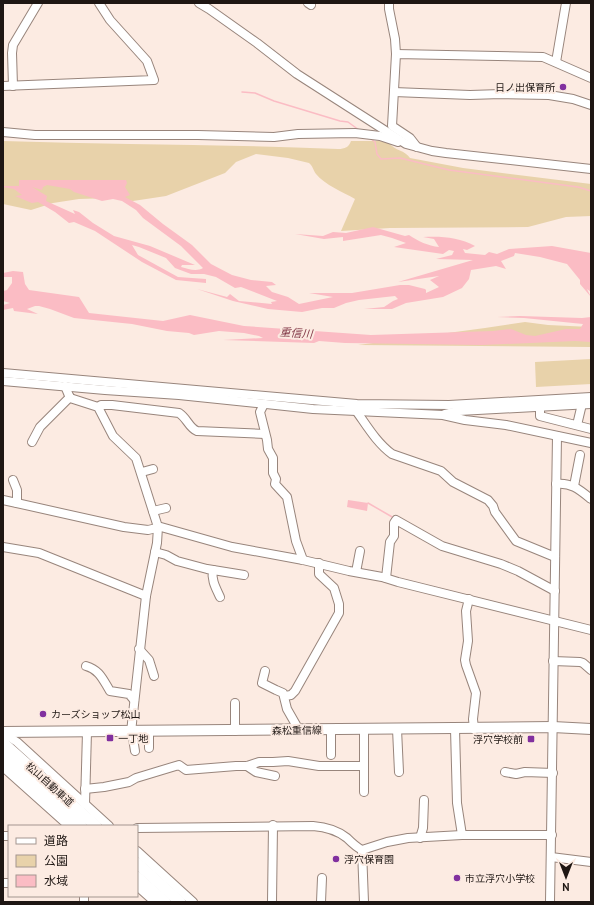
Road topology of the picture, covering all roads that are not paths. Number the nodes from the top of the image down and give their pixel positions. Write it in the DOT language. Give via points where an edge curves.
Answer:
graph roads {
  1 [pos="38,3"];
  2 [pos="99,3"];
  3 [pos="199,3"];
  4 [pos="389,3"];
  5 [pos="566,3"];
  6 [pos="396,54"];
  7 [pos="556,62"];
  8 [pos="591,78"];
  9 [pos="3,86"];
  10 [pos="13,86"];
  11 [pos="394,92"];
  12 [pos="591,105"];
  13 [pos="3,132"];
  14 [pos="406,144"];
  15 [pos="417,147"];
  16 [pos="591,169"];
  17 [pos="3,373"];
  18 [pos="3,381"];
  19 [pos="65,386"];
  20 [pos="70,397"];
  21 [pos="591,397"];
  22 [pos="264,404"];
  23 [pos="582,404"];
  24 [pos="591,404"];
  25 [pos="418,405"];
  26 [pos="98,407"];
  27 [pos="540,407"];
  28 [pos="357,412"];
  29 [pos="443,415"];
  30 [pos="577,426"];
  31 [pos="591,429"];
  32 [pos="266,434"];
  33 [pos="557,436"];
  34 [pos="32,442"];
  35 [pos="591,443"];
  36 [pos="580,455"];
  37 [pos="153,469"];
  38 [pos="142,472"];
  39 [pos="13,480"];
  40 [pos="556,484"];
  41 [pos="574,486"];
  42 [pos="590,496"];
  43 [pos="3,500"];
  44 [pos="17,503"];
  45 [pos="166,508"];
  46 [pos="153,512"];
  47 [pos="158,528"];
  48 [pos="3,547"];
  49 [pos="360,551"];
  50 [pos="155,552"];
  51 [pos="555,557"];
  52 [pos="303,560"];
  53 [pos="319,563"];
  54 [pos="213,570"];
  55 [pos="356,572"];
  56 [pos="244,574"];
  57 [pos="386,578"];
  58 [pos="555,591"];
  59 [pos="146,596"];
  60 [pos="220,597"];
  61 [pos="469,599"];
  62 [pos="554,620"];
  63 [pos="591,630"];
  64 [pos="139,649"];
  65 [pos="553,661"];
  66 [pos="86,666"];
  67 [pos="591,670"];
  68 [pos="265,671"];
  69 [pos="154,676"];
  70 [pos="285,696"];
  71 [pos="134,700"];
  72 [pos="236,703"];
  73 [pos="553,727"];
  74 [pos="364,729"];
  75 [pos="397,729"];
  76 [pos="455,729"];
  77 [pos="474,729"];
  78 [pos="591,729"];
  79 [pos="235,730"];
  80 [pos="299,730"];
  81 [pos="331,730"];
  82 [pos="86,732"];
  83 [pos="132,732"];
  84 [pos="149,732"];
  85 [pos="3,733"];
  86 [pos="3,743"];
  87 [pos="149,748"];
  88 [pos="134,751"];
  89 [pos="331,754"];
  90 [pos="3,756"];
  91 [pos="247,766"];
  92 [pos="364,766"];
  93 [pos="3,767"];
  94 [pos="399,772"];
  95 [pos="505,772"];
  96 [pos="553,773"];
  97 [pos="275,776"];
  98 [pos="85,789"];
  99 [pos="364,792"];
  100 [pos="424,800"];
  101 [pos="85,804"];
  102 [pos="68,825"];
  103 [pos="79,825"];
  104 [pos="95,825"];
  105 [pos="108,825"];
  106 [pos="273,825"];
  107 [pos="138,828"];
  108 [pos="462,835"];
  109 [pos="552,835"];
  110 [pos="420,838"];
  111 [pos="362,850"];
  112 [pos="138,852"];
  113 [pos="551,857"];
  114 [pos="591,862"];
  115 [pos="138,864"];
  116 [pos="138,878"];
  117 [pos="322,878"];
  118 [pos="138,887"];
  119 [pos="155,902"];
  120 [pos="165,902"];
  121 [pos="180,902"];
  122 [pos="193,902"];
  123 [pos="272,902"];
  124 [pos="322,902"];
  125 [pos="364,902"];
  126 [pos="550,902"];
  1 -- 10 [label="street" via="13,45"];
  2 -- 10 [label="street" via="110,20 147,61 154,80"];
  3 -- 14 [label="street" via="297,74"];
  4 -- 6 [label="street"];
  5 -- 7 [label="street"];
  6 -- 7 [label="street" via="543,57"];
  6 -- 11 [label="street"];
  7 -- 8 [label="street"];
  9 -- 10 [label="street"];
  11 -- 12 [label="street" via="549,95"];
  11 -- 15 [label="street" via="392,126 410,138"];
  13 -- 14 [label="street" via="35,135 274,137 355,133 380,136"];
  14 -- 15 [label="street"];
  15 -- 16 [label="street" via="446,153"];
  17 -- 25 [label="street" via="334,402"];
  18 -- 19 [label="street"];
  19 -- 20 [label="street"];
  19 -- 22 [label="street"];
  20 -- 26 [label="street"];
  20 -- 34 [label="street" via="40,427"];
  21 -- 25 [label="street"];
  22 -- 28 [label="street"];
  22 -- 32 [label="street" via="260,412"];
  23 -- 24 [label="street"];
  23 -- 27 [label="street"];
  23 -- 30 [label="street"];
  25 -- 29 [label="street"];
  26 -- 32 [label="street" via="112,405 179,413 192,429 197,431"];
  26 -- 38 [label="street" via="113,436 136,458"];
  27 -- 29 [label="street" via="459,411"];
  27 -- 30 [label="street" via="540,416"];
  28 -- 29 [label="street"];
  28 -- 51 [label="street" via="371,432 392,454 441,472 453,482 488,500 516,541"];
  29 -- 33 [label="street"];
  30 -- 31 [label="street"];
  32 -- 52 [label="street" via="268,449 273,458 275,484 287,498 296,541"];
  33 -- 35 [label="street"];
  33 -- 40 [label="street"];
  36 -- 41 [label="street"];
  37 -- 38 [label="street"];
  38 -- 46 [label="street"];
  39 -- 44 [label="street" via="17,490"];
  40 -- 41 [label="street"];
  40 -- 51 [label="street"];
  41 -- 42 [label="street"];
  43 -- 44 [label="street"];
  44 -- 47 [label="street" via="124,527 148,530"];
  45 -- 46 [label="street"];
  46 -- 47 [label="street"];
  47 -- 50 [label="street"];
  47 -- 52 [label="street" via="232,547"];
  48 -- 59 [label="street" via="39,553"];
  49 -- 55 [label="street"];
  50 -- 54 [label="street" via="177,561"];
  50 -- 59 [label="street"];
  51 -- 58 [label="street"];
  52 -- 53 [label="street"];
  53 -- 55 [label="street"];
  53 -- 70 [label="street" via="319,574 334,588 340,610 298,686 291,694"];
  54 -- 56 [label="street"];
  54 -- 60 [label="street" via="214,585"];
  55 -- 57 [label="street"];
  57 -- 58 [label="street" via="390,542 394,536 396,520 442,546 501,564"];
  57 -- 61 [label="street"];
  58 -- 62 [label="street"];
  59 -- 64 [label="street"];
  61 -- 62 [label="street"];
  61 -- 77 [label="street" via="466,610 468,641 465,660 476,692"];
  62 -- 63 [label="street"];
  62 -- 65 [label="street"];
  64 -- 69 [label="street" via="149,660"];
  64 -- 71 [label="street"];
  65 -- 67 [label="street" via="580,662"];
  65 -- 73 [label="street"];
  66 -- 71 [label="street" via="96,670 110,691 129,694"];
  68 -- 70 [label="street" via="262,683 283,692"];
  70 -- 80 [label="street" via="287,709"];
  71 -- 83 [label="street"];
  72 -- 79 [label="street"];
  73 -- 77 [label="main road, 森松重信線"];
  73 -- 78 [label="main road, 森松重信線"];
  73 -- 96 [label="street"];
  74 -- 75 [label="main road, 森松重信線"];
  74 -- 81 [label="main road, 森松重信線"];
  74 -- 92 [label="street"];
  75 -- 76 [label="main road, 森松重信線"];
  75 -- 94 [label="street"];
  76 -- 77 [label="main road, 森松重信線"];
  76 -- 108 [label="street" via="457,803"];
  79 -- 80 [label="main road, 森松重信線"];
  79 -- 84 [label="main road, 森松重信線"];
  80 -- 81 [label="main road, 森松重信線"];
  81 -- 89 [label="street"];
  82 -- 83 [label="main road, 森松重信線"];
  82 -- 85 [label="main road, 森松重信線"];
  82 -- 98 [label="street"];
  83 -- 84 [label="main road, 森松重信線"];
  83 -- 88 [label="street"];
  84 -- 87 [label="street"];
  85 -- 101 [label="street" via="17,742"];
  86 -- 104 [label="highway, 松山自動車道"];
  90 -- 103 [label="highway, 松山自動車道"];
  91 -- 92 [label="street" via="259,762 288,762 319,769"];
  91 -- 97 [label="street" via="256,772"];
  91 -- 98 [label="street" via="186,770 179,765 129,782"];
  92 -- 99 [label="street"];
  93 -- 102 [label="street"];
  95 -- 96 [label="street"];
  96 -- 109 [label="street"];
  98 -- 101 [label="street"];
  100 -- 110 [label="street"];
  101 -- 105 [label="street"];
  106 -- 107 [label="street"];
  106 -- 111 [label="street" via="324,827 339,833"];
  106 -- 123 [label="street"];
  108 -- 109 [label="street"];
  108 -- 110 [label="street"];
  109 -- 113 [label="street"];
  110 -- 111 [label="street" via="398,840"];
  111 -- 125 [label="street"];
  112 -- 122 [label="street"];
  113 -- 114 [label="street"];
  113 -- 126 [label="street"];
  115 -- 121 [label="highway"];
  116 -- 120 [label="highway"];
  117 -- 124 [label="street"];
  118 -- 119 [label="street"];
}
